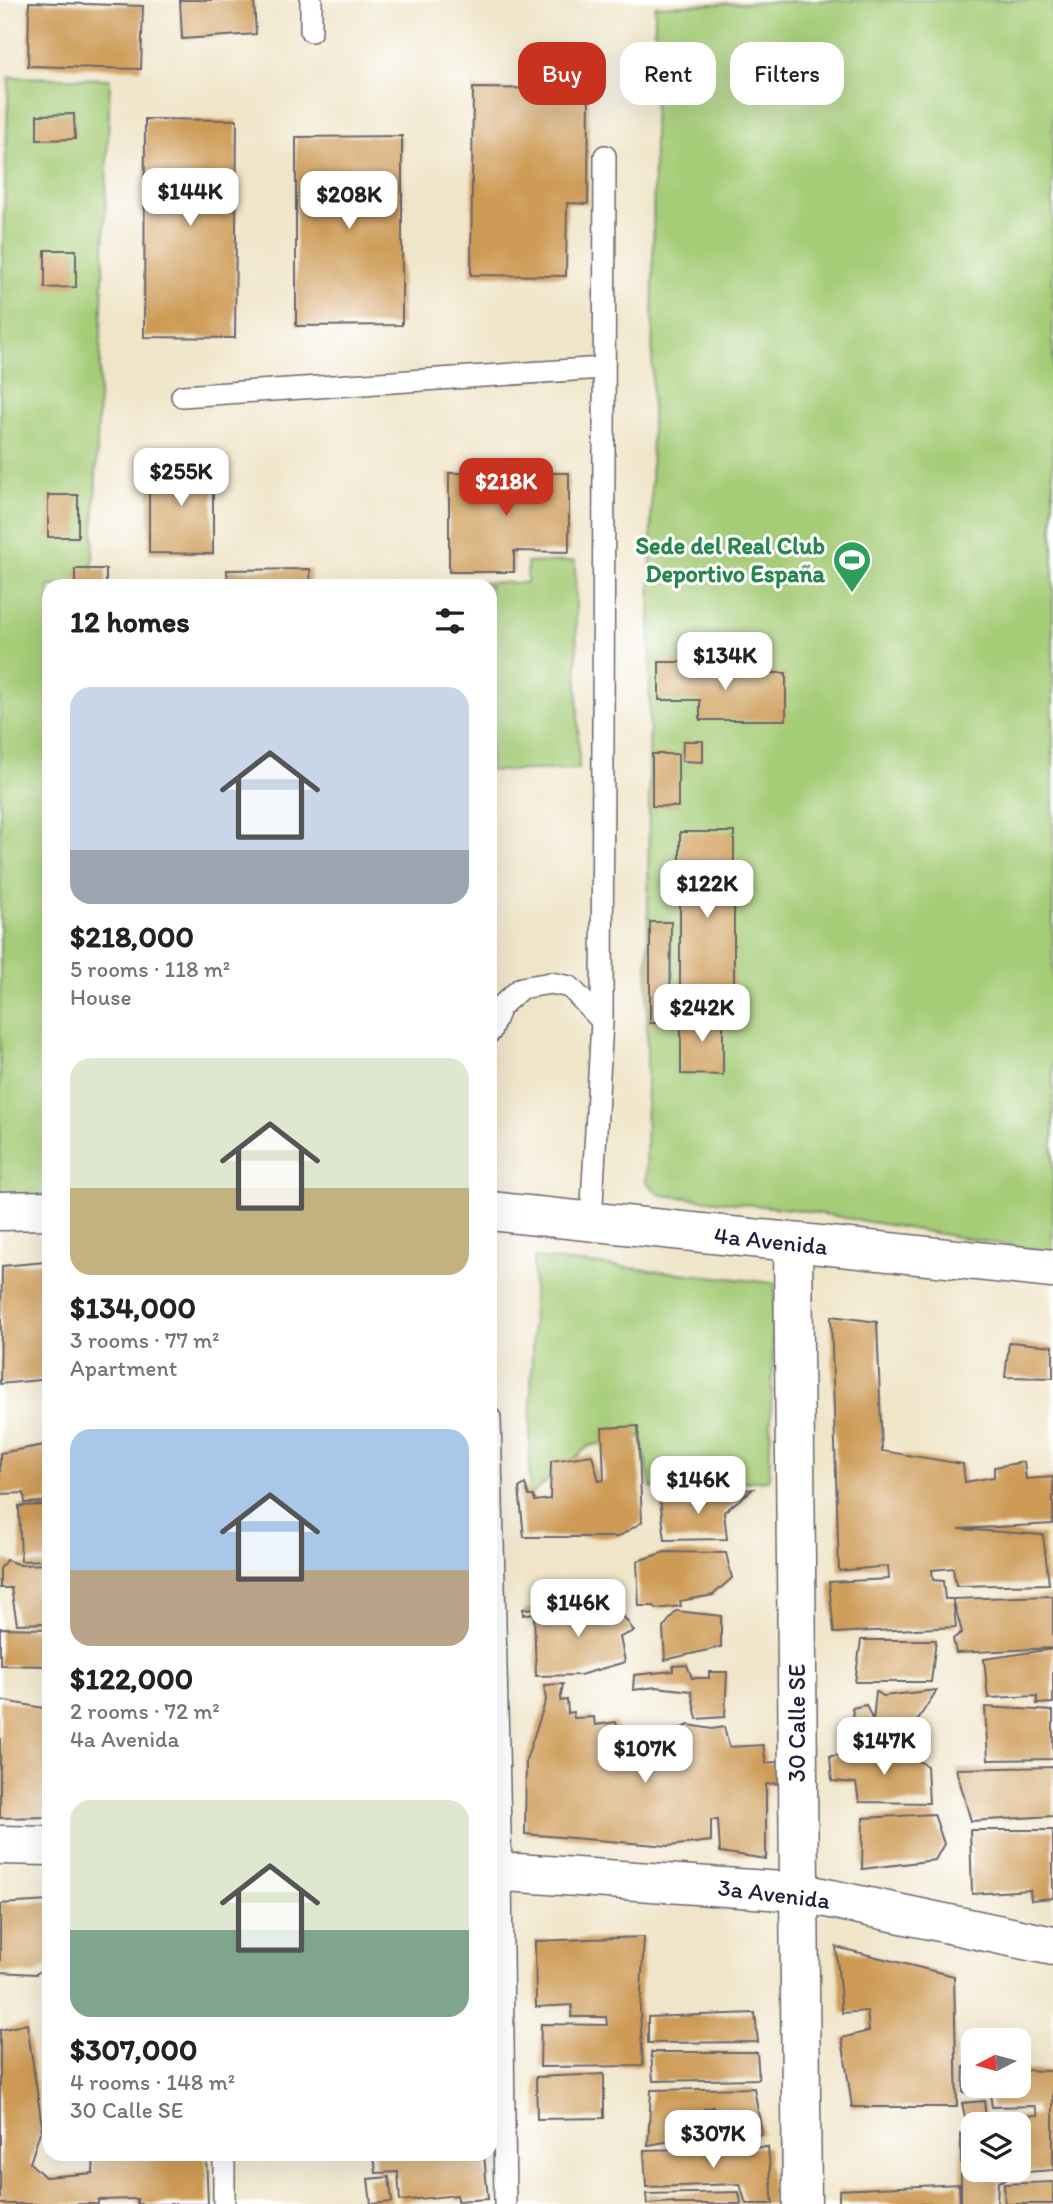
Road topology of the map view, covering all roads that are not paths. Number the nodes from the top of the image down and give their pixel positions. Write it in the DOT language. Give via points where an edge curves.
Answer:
graph roads {
  1 [pos="311,0"];
  2 [pos="311,32"];
  3 [pos="605,156"];
  4 [pos="603,368"];
  5 [pos="181,396"];
  6 [pos="497,1014"];
  7 [pos="602,1021"];
  8 [pos="42,1210"];
  9 [pos="0,1212"];
  10 [pos="497,1213"];
  11 [pos="591,1222"];
  12 [pos="793,1242"];
  13 [pos="1053,1269"];
  14 [pos="0,1845"];
  15 [pos="42,1846"];
  16 [pos="497,1871"];
  17 [pos="798,1892"];
  18 [pos="497,1908"];
  19 [pos="1053,1946"];
  20 [pos="224,2161"];
  21 [pos="225,2204"];
  22 [pos="505,2204"];
  23 [pos="802,2204"];
  1 -- 2 [label="lane"];
  3 -- 4 [label="lane"];
  4 -- 5 [label="lane"];
  4 -- 7 [label="lane"];
  6 -- 7 [label="lane" via="521,988 551,983 570,987"];
  7 -- 11 [label="lane"];
  8 -- 9 [label="street"];
  10 -- 11 [label="street, 4a Avenida"];
  11 -- 12 [label="street, 4a Avenida"];
  12 -- 13 [label="street, 4a Avenida"];
  12 -- 17 [label="street, 30 Calle SE"];
  14 -- 15 [label="street"];
  16 -- 17 [label="street, 3a Avenida"];
  17 -- 19 [label="street, 3a Avenida"];
  17 -- 23 [label="street, 30 Calle SE"];
  18 -- 22 [label="lane"];
  20 -- 21 [label="lane"];
}
